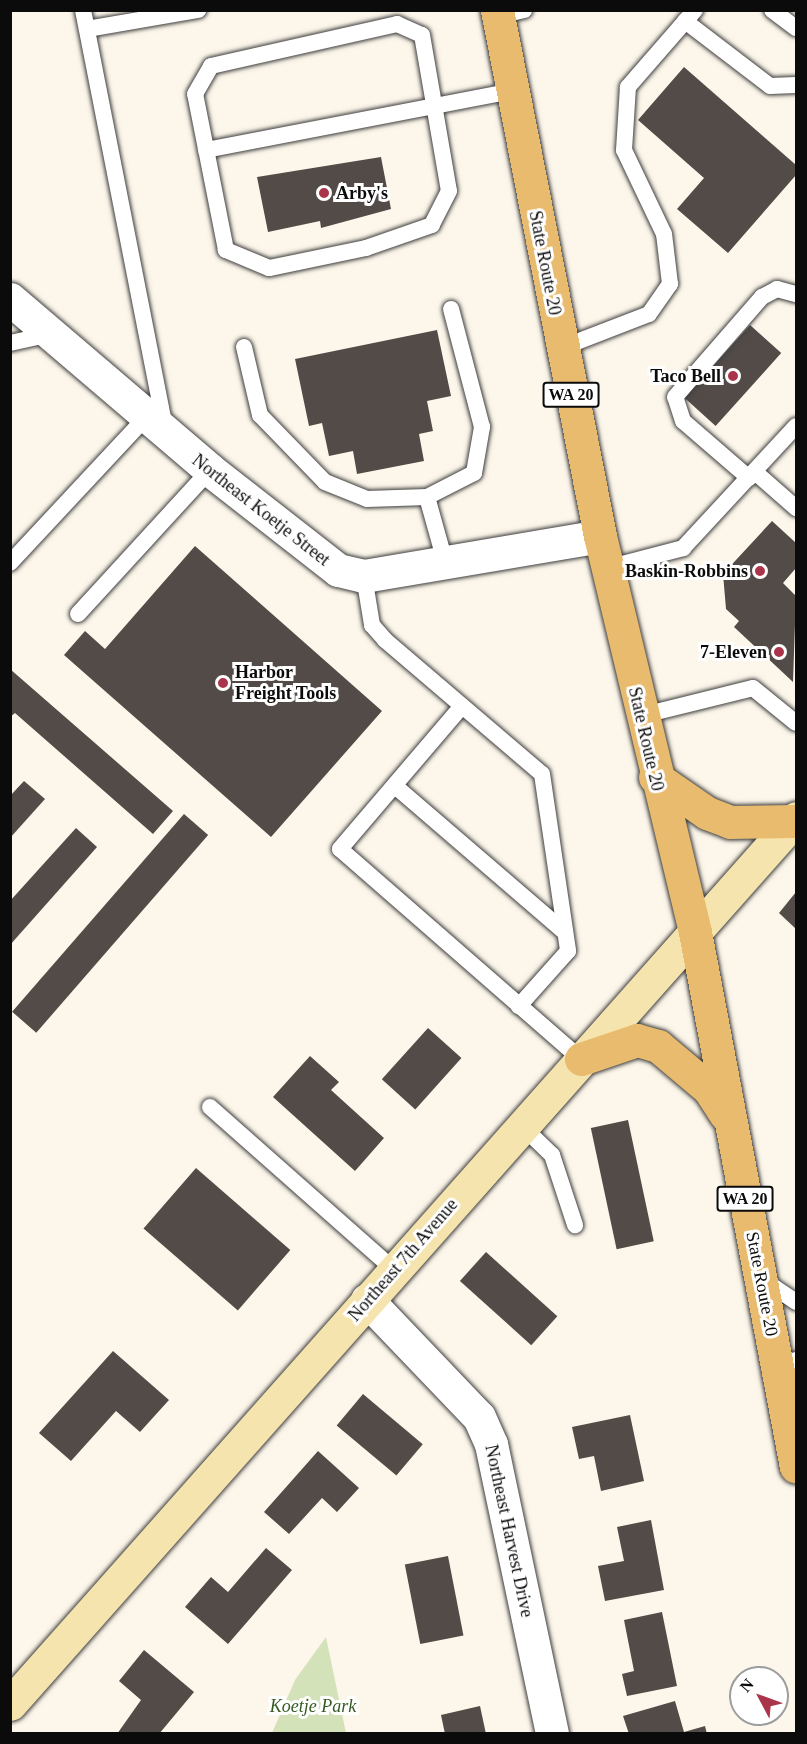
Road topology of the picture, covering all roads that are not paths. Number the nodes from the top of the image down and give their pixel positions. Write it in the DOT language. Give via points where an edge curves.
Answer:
graph roads {
  1 [pos="83,10"];
  2 [pos="198,10"];
  3 [pos="771,10"];
  4 [pos="506,12"];
  5 [pos="690,16"];
  6 [pos="796,28"];
  7 [pos="87,29"];
  8 [pos="796,85"];
  9 [pos="512,91"];
  10 [pos="432,103"];
  11 [pos="206,150"];
  12 [pos="796,294"];
  13 [pos="10,298"];
  14 [pos="451,309"];
  15 [pos="52,334"];
  16 [pos="10,343"];
  17 [pos="244,347"];
  18 [pos="561,348"];
  19 [pos="156,425"];
  20 [pos="796,426"];
  21 [pos="210,470"];
  22 [pos="752,475"];
  23 [pos="427,497"];
  24 [pos="796,508"];
  25 [pos="600,536"];
  26 [pos="10,563"];
  27 [pos="446,565"];
  28 [pos="607,568"];
  29 [pos="364,576"];
  30 [pos="78,614"];
  31 [pos="462,706"];
  32 [pos="640,716"];
  33 [pos="796,723"];
  34 [pos="655,777"];
  35 [pos="395,786"];
  36 [pos="795,819"];
  37 [pos="565,932"];
  38 [pos="694,932"];
  39 [pos="519,1006"];
  40 [pos="581,1059"];
  41 [pos="210,1107"];
  42 [pos="730,1121"];
  43 [pos="522,1126"];
  44 [pos="575,1226"];
  45 [pos="394,1270"];
  46 [pos="760,1278"];
  47 [pos="367,1300"];
  48 [pos="796,1302"];
  49 [pos="788,1369"];
  50 [pos="796,1467"];
  51 [pos="10,1704"];
  52 [pos="552,1734"];
  1 -- 7 [label="lane"];
  2 -- 7 [label="lane"];
  3 -- 6 [label="lane"];
  4 -- 9 [label="main road, State Route 20 / WA 20"];
  5 -- 8 [label="lane" via="770,86"];
  5 -- 18 [label="lane" via="628,87 624,150 664,234 670,284 649,314"];
  7 -- 19 [label="lane"];
  9 -- 10 [label="lane"];
  9 -- 18 [label="main road, State Route 20 / WA 20"];
  10 -- 11 [label="lane"];
  10 -- 11 [label="lane" via="422,35 397,24 211,66 195,94"];
  10 -- 11 [label="lane" via="449,191 432,225 355,250 269,268 225,250"];
  12 -- 22 [label="lane" via="777,289 762,297 675,397 683,421"];
  13 -- 15 [label="street, Northeast Koetje Street"];
  14 -- 23 [label="lane" via="483,427 474,473"];
  15 -- 16 [label="lane"];
  15 -- 19 [label="street, Northeast Koetje Street"];
  17 -- 23 [label="lane" via="260,415 325,482 367,499"];
  18 -- 25 [label="main road, State Route 20 / WA 20"];
  19 -- 21 [label="street, Northeast Koetje Street"];
  19 -- 26 [label="lane"];
  20 -- 22 [label="lane"];
  21 -- 29 [label="street, Northeast Koetje Street" via="314,556"];
  21 -- 30 [label="lane"];
  22 -- 24 [label="lane"];
  22 -- 28 [label="lane" via="683,548"];
  23 -- 27 [label="lane"];
  25 -- 27 [label="street, Northeast Koetje Street"];
  25 -- 28 [label="main road, State Route 20 / WA 20"];
  27 -- 29 [label="street, Northeast Koetje Street"];
  28 -- 32 [label="main road, State Route 20 / WA 20"];
  29 -- 31 [label="lane" via="372,625"];
  31 -- 35 [label="lane"];
  31 -- 37 [label="lane" via="543,774"];
  32 -- 33 [label="lane" via="753,688"];
  32 -- 34 [label="main road, State Route 20 / WA 20"];
  34 -- 36 [label="main road" via="707,813 730,822"];
  34 -- 38 [label="main road, State Route 20 / WA 20"];
  35 -- 37 [label="lane"];
  35 -- 39 [label="lane" via="340,849"];
  36 -- 38 [label="street, Northeast 7th Avenue"];
  37 -- 39 [label="lane" via="568,951"];
  38 -- 40 [label="street, Northeast 7th Avenue"];
  38 -- 42 [label="main road, State Route 20 / WA 20"];
  39 -- 40 [label="lane"];
  40 -- 42 [label="main road" via="628,1042 658,1046 709,1089"];
  40 -- 43 [label="street, Northeast 7th Avenue"];
  41 -- 45 [label="lane"];
  42 -- 46 [label="main road, State Route 20 / WA 20"];
  43 -- 44 [label="lane" via="552,1155"];
  43 -- 45 [label="street, Northeast 7th Avenue"];
  45 -- 47 [label="street, Northeast 7th Avenue"];
  46 -- 48 [label="lane"];
  46 -- 49 [label="main road, State Route 20 / WA 20"];
  47 -- 51 [label="street, Northeast 7th Avenue"];
  47 -- 52 [label="street, Northeast Harvest Drive" via="479,1417 491,1444"];
  49 -- 50 [label="main road, State Route 20 / WA 20"];
}
